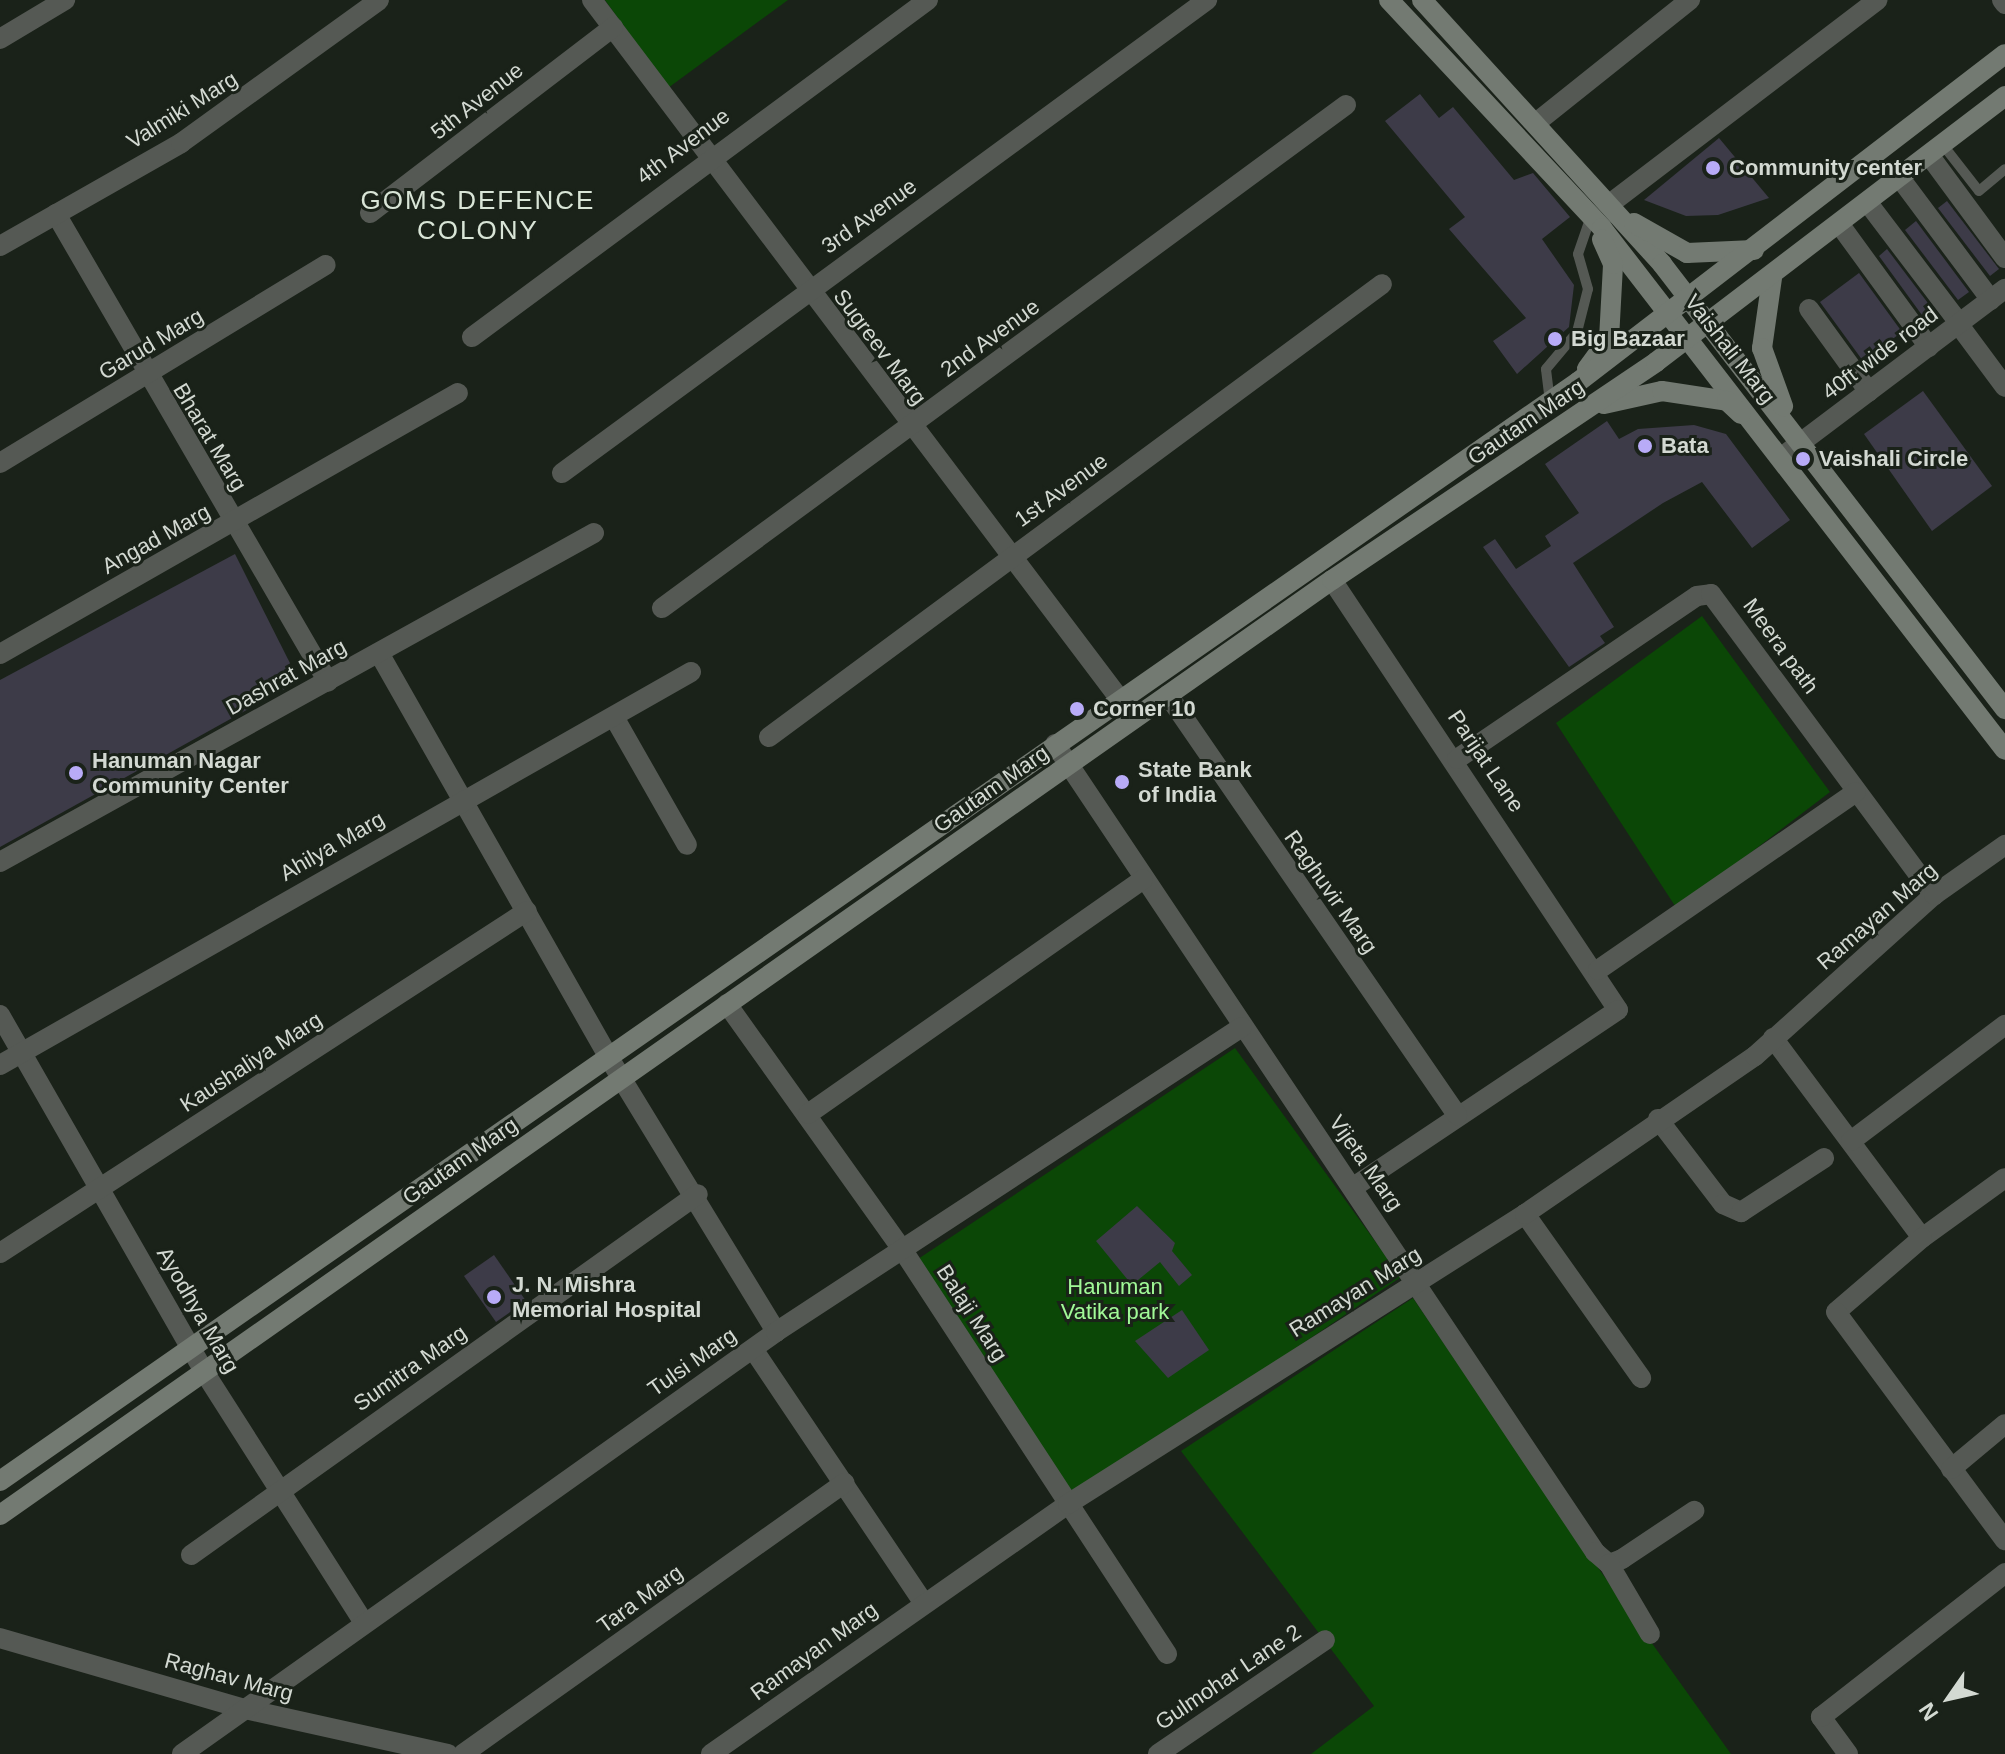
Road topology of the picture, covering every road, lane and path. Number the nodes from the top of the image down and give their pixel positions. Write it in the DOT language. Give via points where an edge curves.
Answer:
graph roads {
  1 [pos="65,0"];
  2 [pos="379,0"];
  3 [pos="592,0"];
  4 [pos="928,0"];
  5 [pos="1207,0"];
  6 [pos="1389,0"];
  7 [pos="1422,0"];
  8 [pos="1690,0"];
  9 [pos="1877,0"];
  10 [pos="613,27"];
  11 [pos="0,39"];
  12 [pos="2005,54"];
  13 [pos="2005,96"];
  14 [pos="1346,105"];
  15 [pos="1919,121"];
  16 [pos="1537,122"];
  17 [pos="1519,138"];
  18 [pos="1936,150"];
  19 [pos="708,156"];
  20 [pos="2005,169"];
  21 [pos="1900,178"];
  22 [pos="1868,203"];
  23 [pos="1617,210"];
  24 [pos="370,213"];
  25 [pos="56,214"];
  26 [pos="1592,217"];
  27 [pos="1840,225"];
  28 [pos="0,246"];
  29 [pos="1754,250"];
  30 [pos="2005,258"];
  31 [pos="326,265"];
  32 [pos="1772,278"];
  33 [pos="1382,284"];
  34 [pos="808,291"];
  35 [pos="1998,294"];
  36 [pos="1690,298"];
  37 [pos="1809,309"];
  38 [pos="1672,313"];
  39 [pos="1710,323"];
  40 [pos="1960,324"];
  41 [pos="472,337"];
  42 [pos="1691,337"];
  43 [pos="1929,347"];
  44 [pos="145,376"];
  45 [pos="1578,382"];
  46 [pos="2005,387"];
  47 [pos="1869,392"];
  48 [pos="458,393"];
  49 [pos="1550,402"];
  50 [pos="1593,406"];
  51 [pos="910,427"];
  52 [pos="1796,433"];
  53 [pos="1769,439"];
  54 [pos="1783,456"];
  55 [pos="0,463"];
  56 [pos="562,473"];
  57 [pos="234,523"];
  58 [pos="594,533"];
  59 [pos="1012,556"];
  60 [pos="1332,580"];
  61 [pos="662,608"];
  62 [pos="379,653"];
  63 [pos="0,654"];
  64 [pos="691,672"];
  65 [pos="328,682"];
  66 [pos="1168,695"];
  67 [pos="1121,699"];
  68 [pos="2005,709"];
  69 [pos="614,717"];
  70 [pos="1134,718"];
  71 [pos="769,737"];
  72 [pos="1055,744"];
  73 [pos="2005,750"];
  74 [pos="1457,759"];
  75 [pos="1069,764"];
  76 [pos="1856,792"];
  77 [pos="461,799"];
  78 [pos="687,845"];
  79 [pos="2005,845"];
  80 [pos="0,862"];
  81 [pos="1143,879"];
  82 [pos="1934,895"];
  83 [pos="527,911"];
  84 [pos="1598,970"];
  85 [pos="727,1004"];
  86 [pos="0,1015"];
  87 [pos="2005,1025"];
  88 [pos="1242,1027"];
  89 [pos="1773,1038"];
  90 [pos="22,1053"];
  91 [pos="609,1058"];
  92 [pos="0,1065"];
  93 [pos="621,1077"];
  94 [pos="808,1114"];
  95 [pos="1457,1115"];
  96 [pos="1658,1119"];
  97 [pos="1851,1141"];
  98 [pos="1824,1158"];
  99 [pos="2005,1178"];
  100 [pos="1354,1187"];
  101 [pos="102,1188"];
  102 [pos="698,1194"];
  103 [pos="1525,1214"];
  104 [pos="1922,1238"];
  105 [pos="902,1249"];
  106 [pos="0,1253"];
  107 [pos="1418,1280"];
  108 [pos="776,1332"];
  109 [pos="191,1349"];
  110 [pos="753,1349"];
  111 [pos="203,1370"];
  112 [pos="1641,1378"];
  113 [pos="2005,1424"];
  114 [pos="1951,1469"];
  115 [pos="0,1481"];
  116 [pos="844,1483"];
  117 [pos="279,1490"];
  118 [pos="1068,1504"];
  119 [pos="1694,1511"];
  120 [pos="0,1515"];
  121 [pos="2005,1540"];
  122 [pos="191,1555"];
  123 [pos="1609,1564"];
  124 [pos="2005,1573"];
  125 [pos="923,1602"];
  126 [pos="364,1623"];
  127 [pos="1650,1634"];
  128 [pos="0,1638"];
  129 [pos="1325,1640"];
  130 [pos="1167,1654"];
  131 [pos="245,1709"];
  132 [pos="182,1754"];
  133 [pos="448,1754"];
  134 [pos="463,1754"];
  135 [pos="711,1754"];
  136 [pos="1158,1754"];
  137 [pos="1848,1754"];
  1 -- 11 [label="street"];
  2 -- 25 [label="street, Valmiki Marg" via="181,143"];
  3 -- 10 [label="street, Sugreev Marg"];
  4 -- 19 [label="street, 4th Avenue"];
  5 -- 34 [label="street, 3rd Avenue"];
  6 -- 17 [label="street, Vaishali Marg"];
  7 -- 16 [label="street, Vaishali Marg"];
  8 -- 16 [label="street"];
  9 -- 23 [label="street"];
  10 -- 19 [label="street, Sugreev Marg"];
  10 -- 24 [label="street, 5th Avenue"];
  12 -- 15 [label="street"];
  13 -- 18 [label="street, Gautam Marg"];
  14 -- 51 [label="street, 2nd Avenue"];
  15 -- 18 [label="street"];
  15 -- 29 [label="street"];
  16 -- 17 [label="street"];
  16 -- 23 [label="street, Vaishali Marg"];
  17 -- 26 [label="street, Vaishali Marg"];
  18 -- 20 [label="lane" via="1979,191"];
  18 -- 21 [label="street, Gautam Marg"];
  18 -- 30 [label="street"];
  19 -- 34 [label="street, Sugreev Marg"];
  19 -- 41 [label="street, 4th Avenue"];
  21 -- 22 [label="street, Gautam Marg"];
  21 -- 35 [label="street"];
  22 -- 27 [label="street, Gautam Marg"];
  22 -- 40 [label="street"];
  23 -- 29 [label="street" via="1687,253"];
  23 -- 36 [label="street, Vaishali Marg"];
  25 -- 28 [label="street, Valmiki Marg"];
  25 -- 44 [label="street, Bharat Marg"];
  26 -- 38 [label="street, Vaishali Marg"];
  26 -- 45 [label="street" via="1613,264 1609,339"];
  26 -- 49 [label="lane" via="1578,254 1588,289 1577,332 1546,369"];
  27 -- 32 [label="street, Gautam Marg"];
  27 -- 43 [label="street"];
  29 -- 36 [label="street, Gautam Marg"];
  31 -- 44 [label="street, Garud Marg"];
  32 -- 39 [label="street, Gautam Marg"];
  32 -- 52 [label="street" via="1762,348"];
  33 -- 59 [label="street, 1st Avenue"];
  34 -- 51 [label="street, Sugreev Marg"];
  34 -- 56 [label="street, 3rd Avenue"];
  35 -- 40 [label="street, 40ft wide road"];
  36 -- 38 [label="street, Gautam Marg"];
  36 -- 39 [label="street, Vaishali Marg"];
  37 -- 47 [label="street"];
  38 -- 42 [label="street, Vaishali Marg"];
  38 -- 45 [label="street, Gautam Marg"];
  39 -- 42 [label="street, Gautam Marg"];
  39 -- 52 [label="street, Vaishali Marg"];
  40 -- 43 [label="street, 40ft wide road"];
  40 -- 46 [label="street"];
  42 -- 50 [label="street, Gautam Marg"];
  42 -- 53 [label="street, Vaishali Marg"];
  43 -- 47 [label="street, 40ft wide road"];
  44 -- 55 [label="street, Garud Marg"];
  44 -- 57 [label="street, Bharat Marg"];
  45 -- 49 [label="street, Gautam Marg"];
  47 -- 52 [label="street, 40ft wide road"];
  48 -- 57 [label="street, Angad Marg"];
  49 -- 67 [label="street, Gautam Marg"];
  50 -- 53 [label="street" via="1662,391 1727,401"];
  50 -- 60 [label="street, Gautam Marg"];
  51 -- 59 [label="street, Sugreev Marg"];
  51 -- 61 [label="street, 2nd Avenue"];
  52 -- 54 [label="street, 40ft wide road"];
  52 -- 68 [label="street, Vaishali Marg"];
  53 -- 54 [label="street, Vaishali Marg"];
  54 -- 73 [label="street, Vaishali Marg"];
  57 -- 63 [label="street, Angad Marg"];
  57 -- 65 [label="street, Bharat Marg"];
  58 -- 62 [label="street, Dashrat Marg"];
  59 -- 67 [label="street, Sugreev Marg"];
  59 -- 71 [label="street, 1st Avenue"];
  60 -- 66 [label="street, Gautam Marg"];
  60 -- 74 [label="street, Parijat Lane"];
  62 -- 65 [label="street, Dashrat Marg"];
  62 -- 77 [label="street"];
  64 -- 69 [label="street, Ahilya Marg"];
  65 -- 80 [label="street, Dashrat Marg"];
  66 -- 70 [label="street, Gautam Marg"];
  66 -- 95 [label="street, Raghuvir Marg"];
  67 -- 70 [label="street, Sugreev Marg"];
  67 -- 72 [label="street, Gautam Marg"];
  69 -- 77 [label="street, Ahilya Marg"];
  69 -- 78 [label="street"];
  70 -- 75 [label="street, Gautam Marg"];
  72 -- 75 [label="street, Vijeta Marg"];
  72 -- 91 [label="street, Gautam Marg"];
  74 -- 76 [label="street, Meera path" via="1697,596 1711,594"];
  74 -- 84 [label="street, Parijat Lane"];
  75 -- 81 [label="street, Vijeta Marg"];
  75 -- 85 [label="street, Gautam Marg"];
  76 -- 82 [label="street, Meera path"];
  76 -- 84 [label="street"];
  77 -- 83 [label="street"];
  77 -- 90 [label="street, Ahilya Marg"];
  79 -- 82 [label="street, Ramayan Marg"];
  81 -- 88 [label="street, Vijeta Marg"];
  81 -- 94 [label="street"];
  82 -- 89 [label="street, Ramayan Marg"];
  83 -- 91 [label="street"];
  83 -- 101 [label="street, Kaushaliya Marg"];
  84 -- 95 [label="street, Parijat Lane" via="1616,998 1614,1019"];
  85 -- 93 [label="street, Gautam Marg"];
  85 -- 94 [label="street, Balaji Marg"];
  86 -- 90 [label="street, Ayodhya Marg"];
  87 -- 97 [label="street"];
  88 -- 100 [label="street, Vijeta Marg"];
  88 -- 105 [label="street, Tulsi Marg"];
  89 -- 96 [label="street, Ramayan Marg"];
  89 -- 97 [label="street"];
  90 -- 92 [label="street, Ahilya Marg"];
  90 -- 101 [label="street, Ayodhya Marg"];
  91 -- 93 [label="street"];
  91 -- 109 [label="street, Gautam Marg"];
  93 -- 102 [label="street"];
  93 -- 111 [label="street, Gautam Marg"];
  94 -- 105 [label="street, Balaji Marg"];
  95 -- 100 [label="street"];
  96 -- 98 [label="street" via="1723,1204 1741,1212"];
  96 -- 103 [label="street, Ramayan Marg"];
  97 -- 104 [label="street"];
  99 -- 104 [label="street"];
  100 -- 107 [label="street, Vijeta Marg"];
  101 -- 106 [label="street, Kaushaliya Marg"];
  101 -- 109 [label="street, Ayodhya Marg"];
  102 -- 108 [label="street"];
  102 -- 117 [label="street, Sumitra Marg"];
  103 -- 107 [label="street, Ramayan Marg"];
  103 -- 112 [label="street"];
  104 -- 114 [label="street" via="1836,1312"];
  105 -- 108 [label="street, Tulsi Marg"];
  105 -- 118 [label="street, Balaji Marg"];
  107 -- 118 [label="street, Ramayan Marg"];
  107 -- 123 [label="street, Vijeta Marg"];
  108 -- 110 [label="street, Tulsi Marg"];
  109 -- 111 [label="street, Ayodhya Marg"];
  109 -- 115 [label="street, Gautam Marg"];
  110 -- 116 [label="street"];
  110 -- 126 [label="street, Tulsi Marg"];
  111 -- 117 [label="street, Ayodhya Marg"];
  111 -- 120 [label="street, Gautam Marg"];
  113 -- 114 [label="street"];
  114 -- 121 [label="street"];
  116 -- 125 [label="street"];
  116 -- 134 [label="street, Tara Marg"];
  117 -- 122 [label="street, Sumitra Marg"];
  117 -- 126 [label="street, Ayodhya Marg"];
  118 -- 125 [label="street, Ramayan Marg"];
  118 -- 130 [label="street, Balaji Marg"];
  119 -- 123 [label="street"];
  123 -- 127 [label="street, Vijeta Marg"];
  124 -- 137 [label="street" via="1821,1717"];
  125 -- 135 [label="street, Ramayan Marg"];
  126 -- 131 [label="street, Tulsi Marg"];
  128 -- 131 [label="street, Raghav Marg"];
  129 -- 136 [label="street, Gulmohar Lane 2"];
  131 -- 132 [label="street, Tulsi Marg"];
  131 -- 133 [label="street, Raghav Marg"];
}
